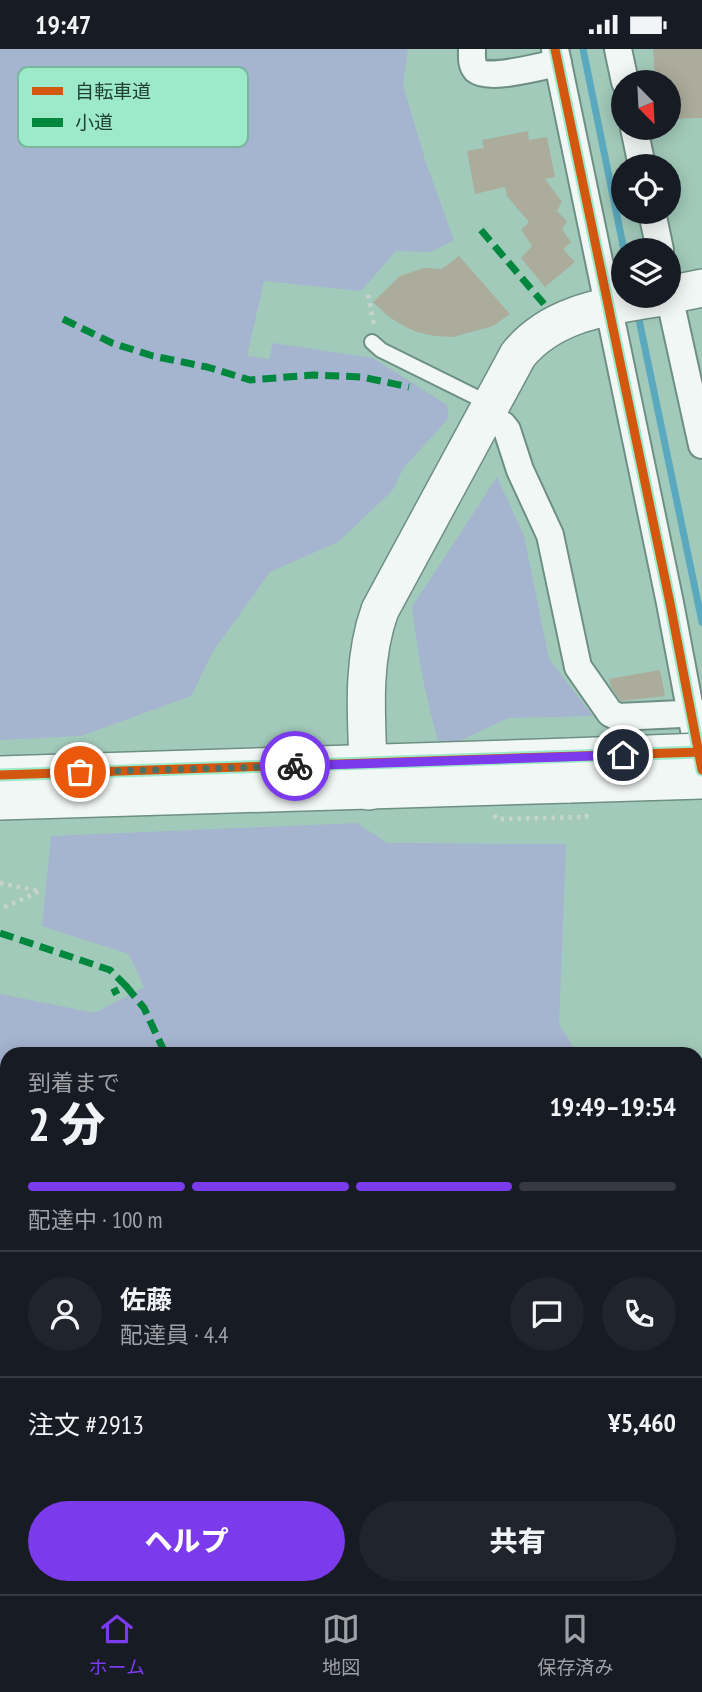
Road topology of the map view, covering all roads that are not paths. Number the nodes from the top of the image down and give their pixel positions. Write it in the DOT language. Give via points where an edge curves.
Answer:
graph roads {
  1 [pos="472,49"];
  2 [pos="618,49"];
  3 [pos="556,56"];
  4 [pos="622,70"];
  5 [pos="626,238"];
  6 [pos="702,288"];
  7 [pos="681,292"];
  8 [pos="611,307"];
  9 [pos="650,308"];
  10 [pos="652,308"];
  11 [pos="372,342"];
  12 [pos="487,409"];
  13 [pos="702,445"];
  14 [pos="698,713"];
  15 [pos="702,752"];
  16 [pos="570,770"];
  17 [pos="702,770"];
  18 [pos="0,775"];
  19 [pos="369,778"];
  20 [pos="702,780"];
  21 [pos="0,801"];
  1 -- 3 [label="street" via="475,69 489,75"];
  2 -- 4 [label="street"];
  3 -- 5 [label="street"];
  6 -- 7 [label="street"];
  8 -- 12 [label="street" via="571,316 540,332 518,355"];
  9 -- 14 [label="street"];
  10 -- 13 [label="street"];
  11 -- 12 [label="lane"];
  12 -- 14 [label="street" via="508,430 523,479 547,526 580,672 610,713 618,717"];
  12 -- 19 [label="street" via="371,633 366,674"];
  14 -- 17 [label="street"];
  15 -- 16 [label="street, bridge"];
  16 -- 19 [label="street"];
  16 -- 20 [label="street, bridge"];
  18 -- 19 [label="street"];
  19 -- 21 [label="street"];
}
